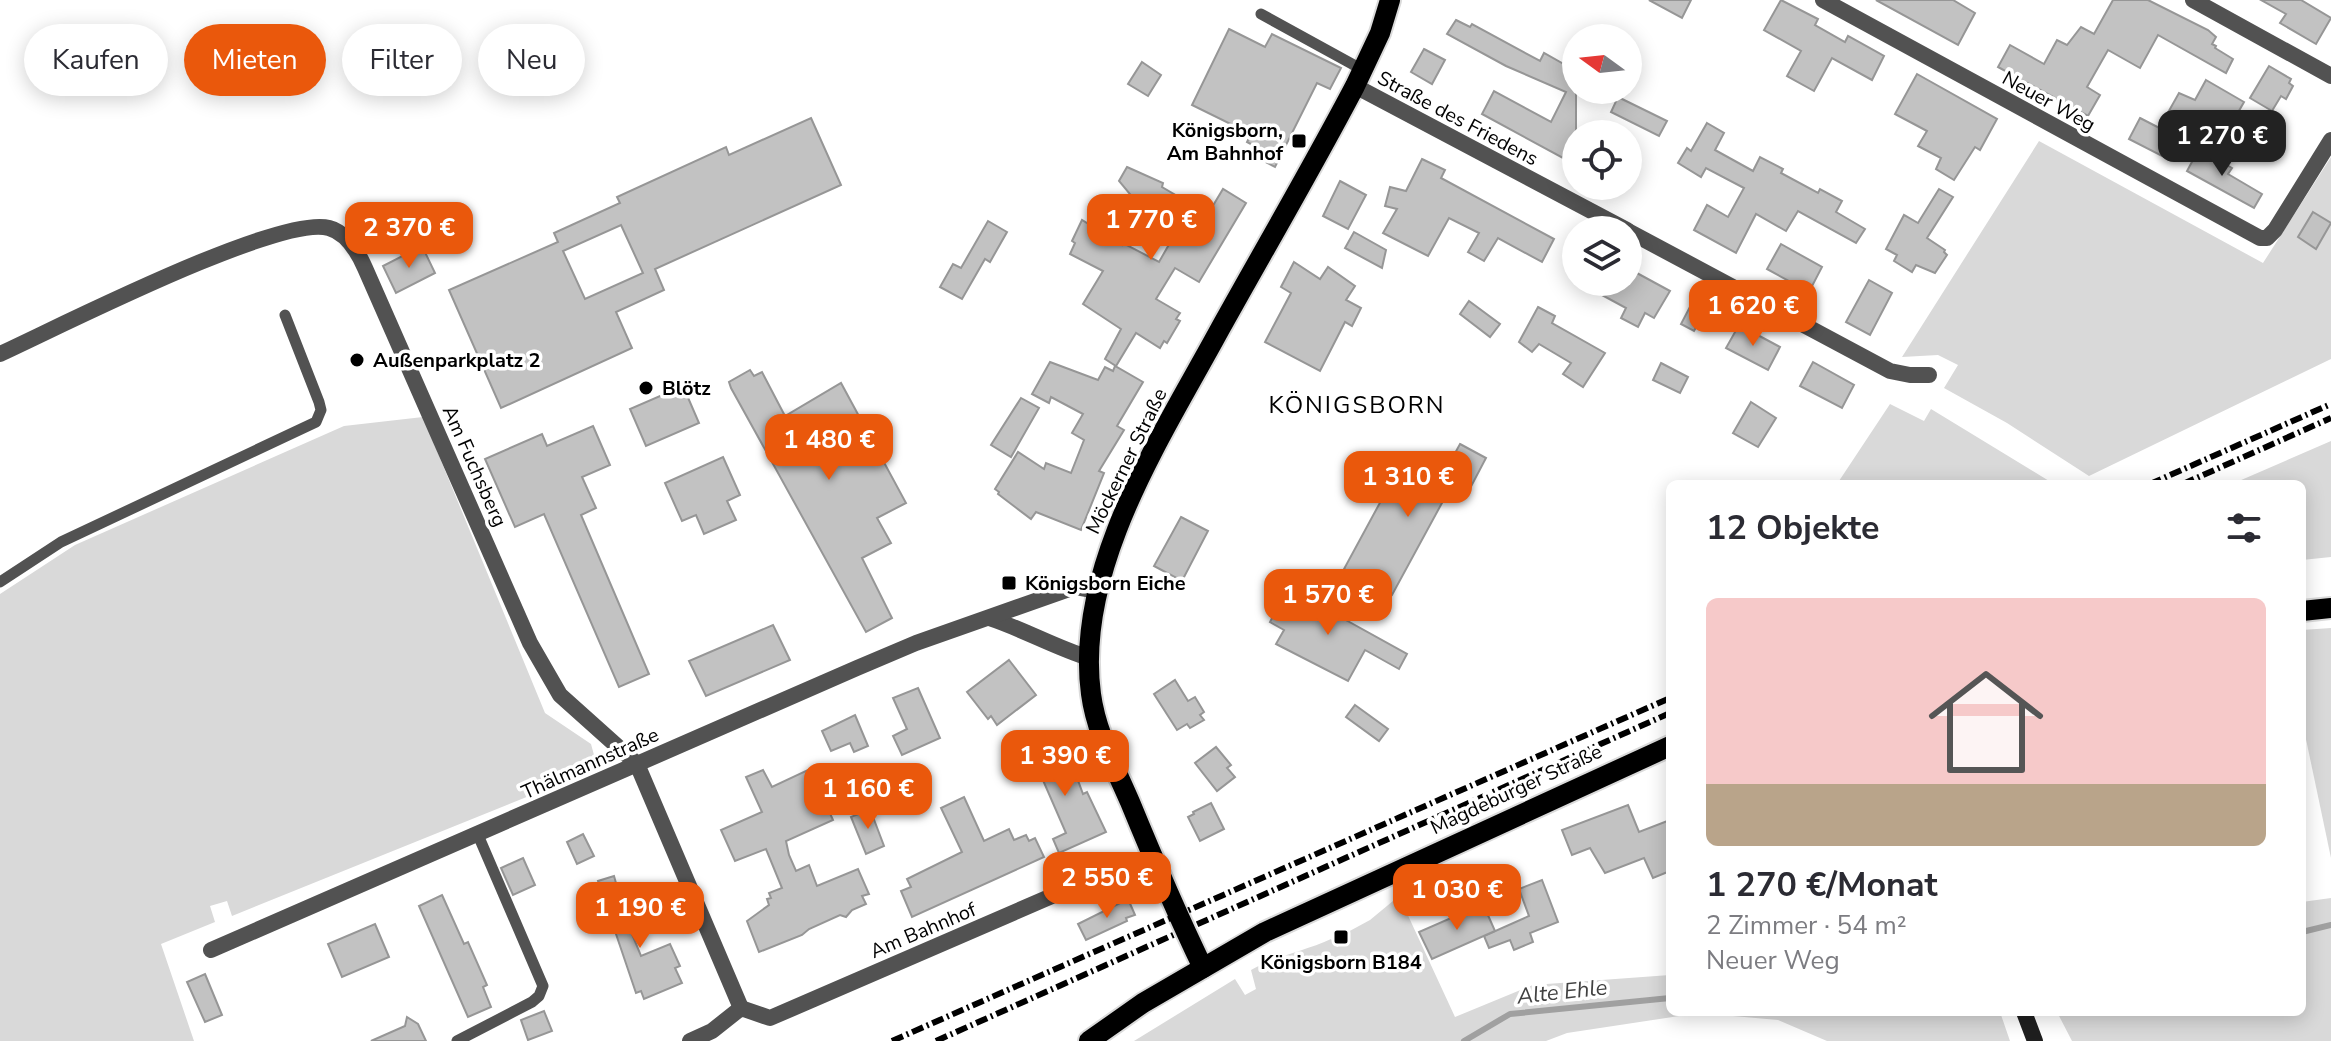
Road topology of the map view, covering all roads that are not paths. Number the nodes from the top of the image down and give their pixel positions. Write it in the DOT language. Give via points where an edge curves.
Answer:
graph roads {
  1 [pos="1390,0"];
  2 [pos="1823,0"];
  3 [pos="2193,0"];
  4 [pos="1261,14"];
  5 [pos="2331,76"];
  6 [pos="1359,78"];
  7 [pos="2331,140"];
  8 [pos="1602,216"];
  9 [pos="1642,238"];
  10 [pos="285,315"];
  11 [pos="0,354"];
  12 [pos="1929,375"];
  13 [pos="0,582"];
  14 [pos="1096,591"];
  15 [pos="2331,608"];
  16 [pos="2306,611"];
  17 [pos="989,618"];
  18 [pos="1089,658"];
  19 [pos="1666,748"];
  20 [pos="637,764"];
  21 [pos="478,835"];
  22 [pos="1119,867"];
  23 [pos="211,950"];
  24 [pos="1203,968"];
  25 [pos="741,1008"];
  26 [pos="2026,1016"];
  27 [pos="457,1041"];
  28 [pos="690,1041"];
  29 [pos="1089,1041"];
  30 [pos="2035,1041"];
  1 -- 6 [label="main road, Möckerner Straße"];
  2 -- 7 [label="street, Neuer Weg" via="2257,237 2267,238 2275,230"];
  3 -- 5 [label="street"];
  4 -- 6 [label="lane"];
  6 -- 8 [label="street, Straße des Friedens"];
  6 -- 14 [label="main road, Möckerner Straße" via="1159,441"];
  9 -- 12 [label="street, Straße des Friedens" via="1890,371"];
  10 -- 13 [label="lane" via="319,402 316,422 61,542"];
  11 -- 20 [label="street, Am Fuchsberg" via="243,245 305,229 329,228 347,239 365,268 530,643 560,695"];
  14 -- 17 [label="street, Thälmannstraße" via="1075,587"];
  14 -- 18 [label="main road, Möckerner Straße"];
  15 -- 16 [label="main road"];
  17 -- 18 [label="street"];
  17 -- 20 [label="street, Thälmannstraße" via="904,648"];
  18 -- 24 [label="main road, Möckerner Straße" via="1093,707 1106,745"];
  19 -- 24 [label="main road, Magdeburger Straße" via="1278,926"];
  20 -- 21 [label="street, Thälmannstraße"];
  20 -- 25 [label="street"];
  21 -- 23 [label="street, Thälmannstraße"];
  21 -- 27 [label="lane" via="543,986 532,1002"];
  22 -- 25 [label="street, Am Bahnhof" via="770,1018"];
  24 -- 29 [label="main road, Magdeburger Straße"];
  25 -- 28 [label="street"];
  26 -- 30 [label="street"];
}
